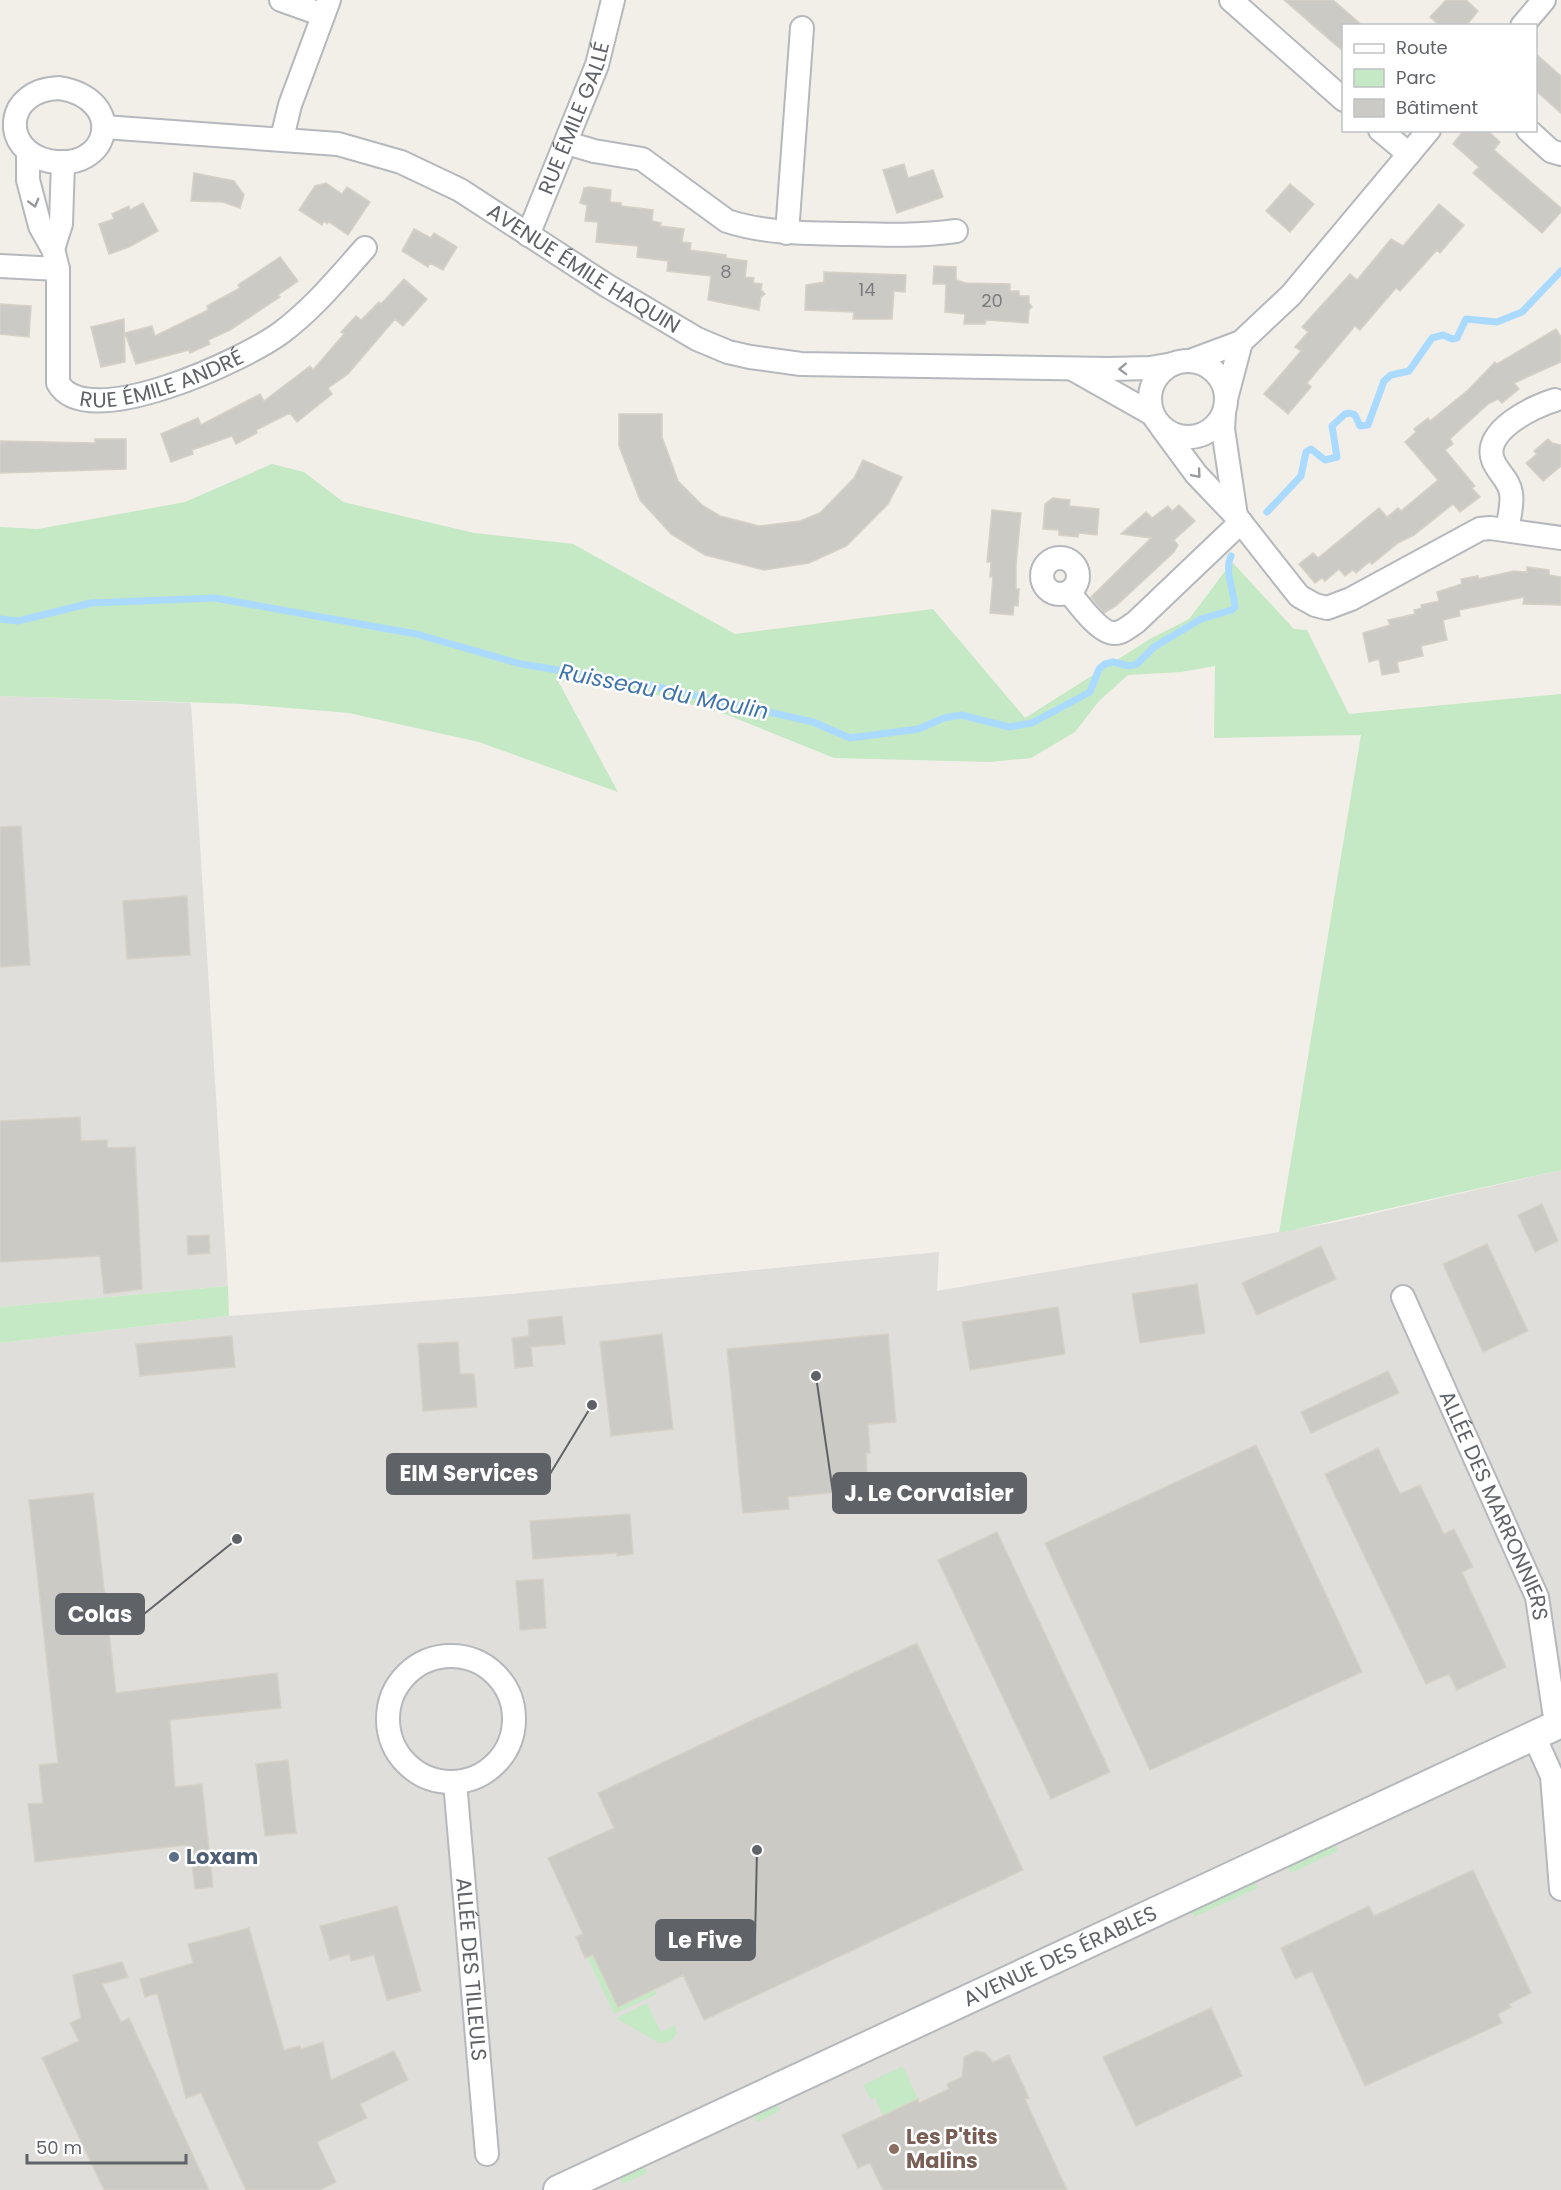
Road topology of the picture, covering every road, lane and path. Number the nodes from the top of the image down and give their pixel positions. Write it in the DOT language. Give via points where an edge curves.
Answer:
graph roads {
  1 [pos="281,0"];
  2 [pos="613,0"];
  3 [pos="1231,0"];
  4 [pos="1544,0"];
  5 [pos="326,8"];
  6 [pos="1523,24"];
  7 [pos="802,28"];
  8 [pos="1342,98"];
  9 [pos="5,122"];
  10 [pos="104,127"];
  11 [pos="1382,132"];
  12 [pos="1427,132"];
  13 [pos="1530,132"];
  14 [pos="282,138"];
  15 [pos="567,142"];
  16 [pos="28,153"];
  17 [pos="1409,154"];
  18 [pos="1561,154"];
  19 [pos="63,162"];
  20 [pos="956,231"];
  21 [pos="786,233"];
  22 [pos="528,235"];
  23 [pos="365,248"];
  24 [pos="56,259"];
  25 [pos="0,267"];
  26 [pos="1241,342"];
  27 [pos="1181,362"];
  28 [pos="1072,369"];
  29 [pos="1559,403"];
  30 [pos="1225,406"];
  31 [pos="1157,421"];
  32 [pos="1238,519"];
  33 [pos="1507,530"];
  34 [pos="1561,538"];
  35 [pos="1069,592"];
  36 [pos="1402,1297"];
  37 [pos="1560,1723"];
  38 [pos="1534,1736"];
  39 [pos="455,1782"];
  40 [pos="1561,1889"];
  41 [pos="487,2154"];
  42 [pos="558,2190"];
  1 -- 5 [label="street"];
  2 -- 15 [label="street, RUE ÉMILE GALLÉ" via="597,65"];
  3 -- 8 [label="street"];
  4 -- 6 [label="street"];
  5 -- 14 [label="street" via="290,105"];
  7 -- 21 [label="street"];
  9 -- 10 [label="street" via="30,94 59,88 76,91 92,101 102,112"];
  9 -- 16 [label="street" via="17,144"];
  10 -- 14 [label="street, AVENUE ÉMILE HAQUIN"];
  10 -- 19 [label="street" via="99,144 88,154"];
  11 -- 17 [label="street"];
  12 -- 17 [label="street"];
  13 -- 18 [label="street" via="1551,151"];
  14 -- 22 [label="street, AVENUE ÉMILE HAQUIN" via="338,144 401,162 460,190"];
  15 -- 21 [label="street" via="642,159 727,221"];
  15 -- 22 [label="street, RUE ÉMILE GALLÉ"];
  16 -- 19 [label="street"];
  16 -- 24 [label="street, RUE ÉMILE ANDRÉ, one-way" via="28,180 40,226"];
  17 -- 26 [label="street" via="1291,295"];
  19 -- 24 [label="street, RUE ÉMILE ANDRÉ" via="62,224"];
  20 -- 21 [label="street" via="922,236"];
  22 -- 28 [label="street, AVENUE ÉMILE HAQUIN" via="697,339 728,352 801,364"];
  23 -- 24 [label="street, RUE ÉMILE ANDRÉ" via="306,312 258,348 174,385 88,402 69,396 58,383"];
  24 -- 25 [label="street"];
  26 -- 27 [label="street, AVENUE ÉMILE HAQUIN"];
  26 -- 30 [label="street"];
  27 -- 28 [label="street, AVENUE ÉMILE HAQUIN, one-way" via="1150,368"];
  27 -- 30 [label="street" via="1211,369 1220,377"];
  27 -- 31 [label="street" via="1155,379 1150,390"];
  28 -- 31 [label="street, AVENUE ÉMILE HAQUIN"];
  29 -- 33 [label="street" via="1532,408 1497,435 1493,460 1505,476 1512,496"];
  30 -- 31 [label="street" via="1218,424 1197,437 1178,436"];
  30 -- 32 [label="street" via="1223,429"];
  31 -- 32 [label="street, one-way" via="1196,474"];
  32 -- 33 [label="street" via="1299,596 1327,608 1351,599 1480,529"];
  32 -- 35 [label="street" via="1136,622 1121,631 1104,631"];
  33 -- 34 [label="street"];
  36 -- 37 [label="street, ALLÉE DES MARRONNIERS" via="1536,1597 1554,1711"];
  37 -- 38 [label="street, AVENUE DES ÉRABLES"];
  38 -- 40 [label="street" via="1552,1776"];
  38 -- 42 [label="street, AVENUE DES ÉRABLES"];
  39 -- 39 [label="street" via="483,1773 499,1760 512,1737 514,1711 496,1674 470,1659 451,1656 425,1661 405,1676 391,1700 388,1727 398,1754 408,1765 429,1779"];
  39 -- 41 [label="street, ALLÉE DES TILLEULS"];
}
